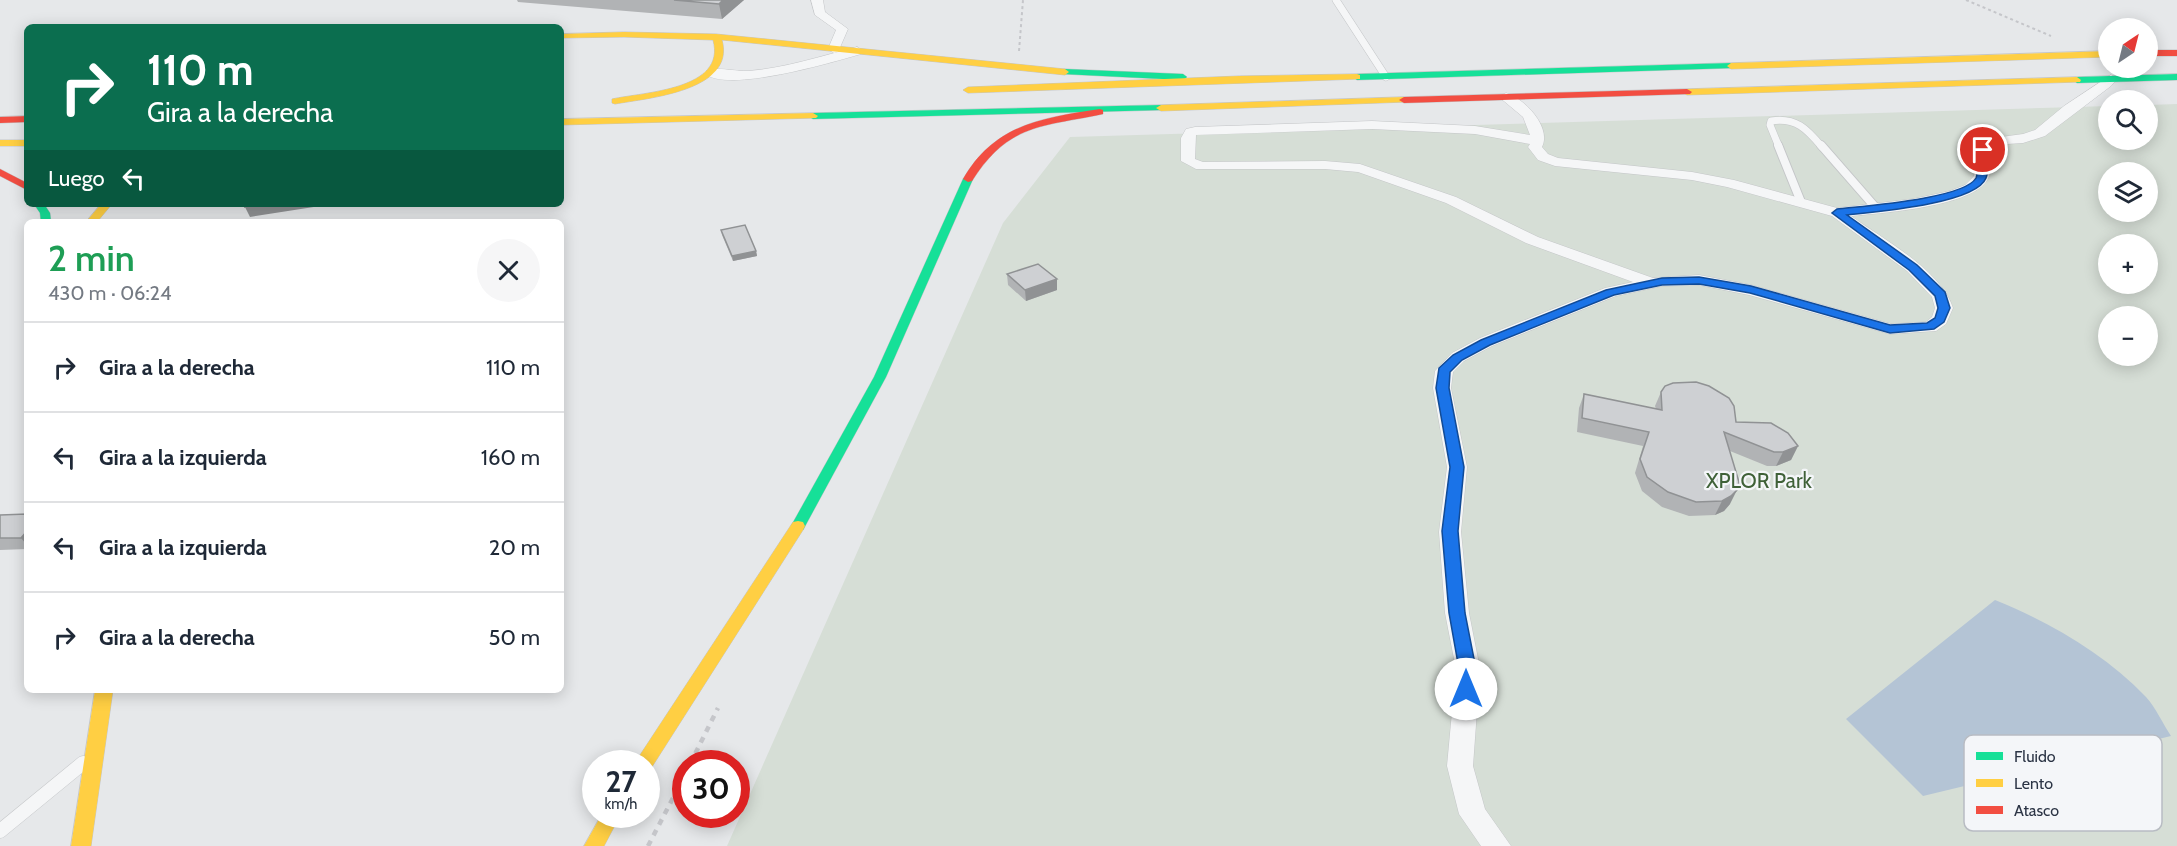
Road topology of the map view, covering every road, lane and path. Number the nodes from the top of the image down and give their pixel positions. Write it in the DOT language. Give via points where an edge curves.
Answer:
graph roads {
  1 [pos="817,0"];
  2 [pos="1023,0"];
  3 [pos="1336,0"];
  4 [pos="1966,0"];
  5 [pos="564,36"];
  6 [pos="716,36"];
  7 [pos="2053,37"];
  8 [pos="834,49"];
  9 [pos="857,51"];
  10 [pos="2158,53"];
  11 [pos="2177,53"];
  12 [pos="2098,54"];
  13 [pos="1016,70"];
  14 [pos="710,73"];
  15 [pos="1386,77"];
  16 [pos="2177,77"];
  17 [pos="1239,79"];
  18 [pos="2111,79"];
  19 [pos="957,91"];
  20 [pos="1506,97"];
  21 [pos="686,99"];
  22 [pos="1119,109"];
  23 [pos="24,119"];
  24 [pos="0,120"];
  25 [pos="564,122"];
  26 [pos="1538,141"];
  27 [pos="0,143"];
  28 [pos="24,143"];
  29 [pos="0,172"];
  30 [pos="24,185"];
  31 [pos="1801,202"];
  32 [pos="104,207"];
  33 [pos="1876,208"];
  34 [pos="1837,213"];
  35 [pos="94,219"];
  36 [pos="1653,283"];
  37 [pos="104,693"];
  38 [pos="115,693"];
  39 [pos="723,700"];
  40 [pos="653,750"];
  41 [pos="697,750"];
  42 [pos="94,753"];
  43 [pos="672,800"];
  44 [pos="604,828"];
  45 [pos="0,831"];
  46 [pos="81,846"];
  47 [pos="594,846"];
  48 [pos="648,846"];
  49 [pos="1497,846"];
  1 -- 8 [label="street" via="819,13 842,29"];
  2 -- 13 [label="path"];
  3 -- 15 [label="lane"];
  4 -- 7 [label="path"];
  5 -- 6 [label="main road"];
  6 -- 8 [label="main road"];
  6 -- 14 [label="main road" via="720,57 718,66"];
  8 -- 9 [label="main road"];
  9 -- 13 [label="main road"];
  9 -- 14 [label="street" via="824,61 733,77"];
  10 -- 11 [label="main road"];
  12 -- 15 [label="main road"];
  13 -- 17 [label="main road"];
  14 -- 21 [label="main road" via="686,85 609,101"];
  15 -- 17 [label="main road"];
  16 -- 18 [label="main road"];
  17 -- 19 [label="main road"];
  18 -- 20 [label="main road"];
  18 -- 33 [label="street" via="2037,135 1984,143 1982,177 1972,188"];
  20 -- 22 [label="main road"];
  20 -- 26 [label="street" via="1534,120"];
  22 -- 25 [label="main road"];
  22 -- 40 [label="main road" via="1039,123 994,145 972,169 880,376 806,514"];
  23 -- 24 [label="main road"];
  26 -- 31 [label="street" via="1535,147 1544,157 1564,165 1692,176"];
  26 -- 36 [label="street" via="1475,130 1372,125 1195,131 1188,138 1188,161 1201,166 1360,168 1451,200 1532,240"];
  27 -- 28 [label="main road"];
  29 -- 30 [label="main road"];
  31 -- 33 [label="lane" via="1770,125 1775,119 1805,127"];
  31 -- 34 [label="street"];
  32 -- 35 [label="main road"];
  33 -- 34 [label="street"];
  34 -- 36 [label="street" via="1913,268 1940,294 1944,308 1940,320 1930,327 1890,329 1751,290 1699,280"];
  36 -- 49 [label="street" via="1611,292 1486,342 1458,357 1444,371 1442,388 1457,467 1450,531 1457,613 1468,669 1460,766 1473,814"];
  37 -- 42 [label="main road"];
  38 -- 42 [label="street"];
  39 -- 41 [label="path"];
  42 -- 45 [label="lane"];
  42 -- 46 [label="main road"];
  43 -- 48 [label="path"];
  44 -- 47 [label="main road"];
}
